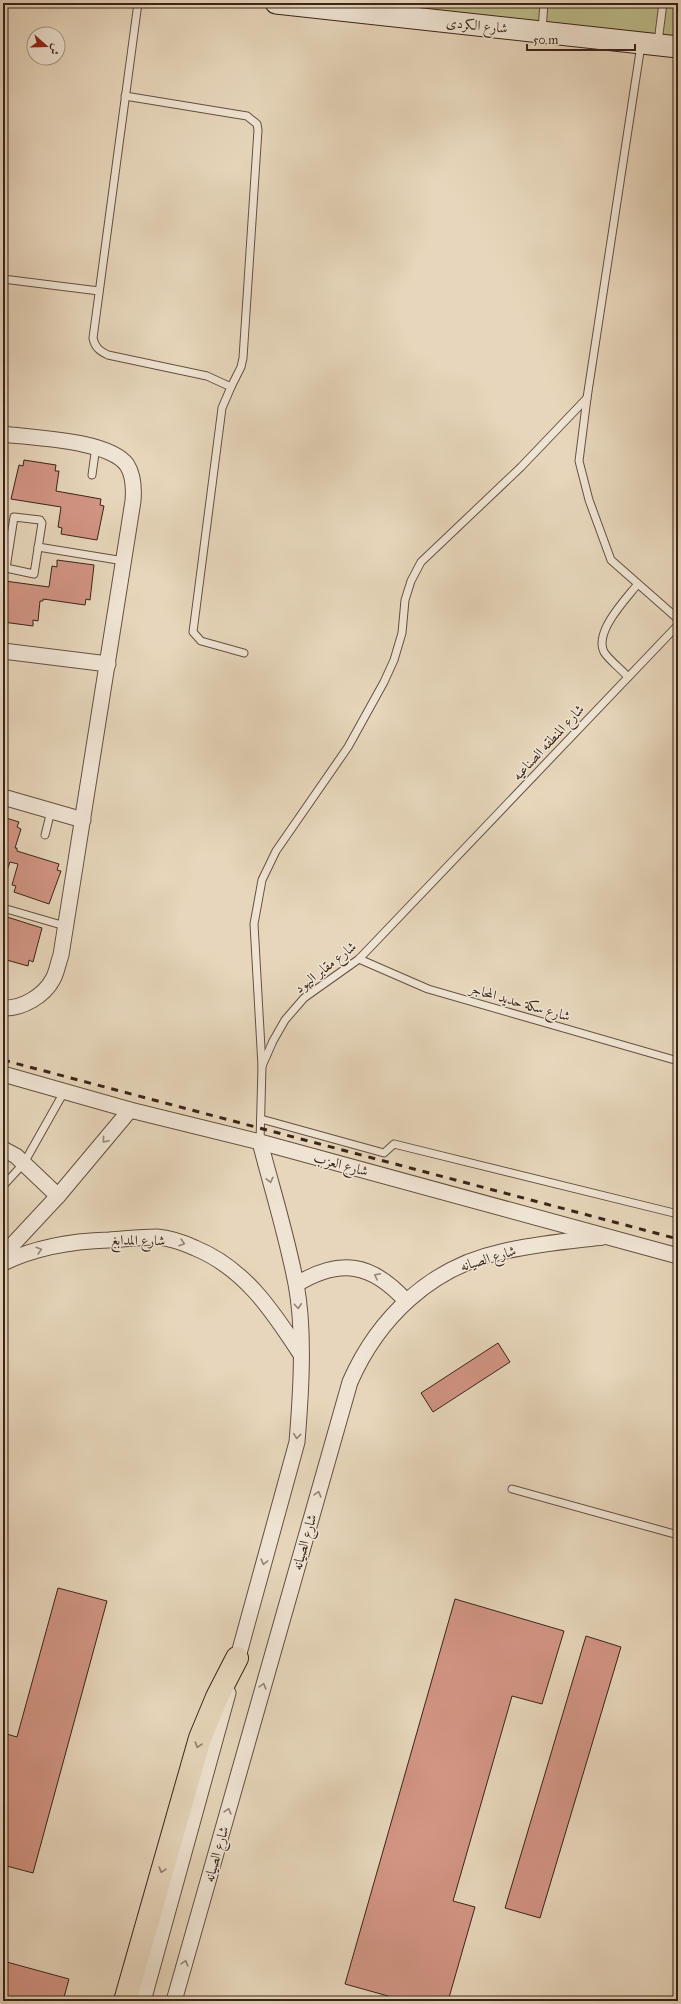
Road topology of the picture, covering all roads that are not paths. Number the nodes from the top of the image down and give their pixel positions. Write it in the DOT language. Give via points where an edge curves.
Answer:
graph roads {
  1 [pos="138,3"];
  2 [pos="282,3"];
  3 [pos="544,3"];
  4 [pos="663,3"];
  5 [pos="422,11"];
  6 [pos="542,32"];
  7 [pos="650,44"];
  8 [pos="678,47"];
  9 [pos="125,96"];
  10 [pos="3,279"];
  11 [pos="99,291"];
  12 [pos="231,387"];
  13 [pos="587,398"];
  14 [pos="3,434"];
  15 [pos="96,446"];
  16 [pos="92,475"];
  17 [pos="38,547"];
  18 [pos="124,561"];
  19 [pos="637,585"];
  20 [pos="678,619"];
  21 [pos="678,625"];
  22 [pos="3,651"];
  23 [pos="244,653"];
  24 [pos="108,664"];
  25 [pos="628,676"];
  26 [pos="3,797"];
  27 [pos="51,811"];
  28 [pos="84,820"];
  29 [pos="45,835"];
  30 [pos="437,878"];
  31 [pos="3,908"];
  32 [pos="65,926"];
  33 [pos="359,959"];
  34 [pos="3,1008"];
  35 [pos="678,1060"];
  36 [pos="262,1066"];
  37 [pos="3,1074"];
  38 [pos="64,1092"];
  39 [pos="130,1110"];
  40 [pos="261,1119"];
  41 [pos="260,1142"];
  42 [pos="3,1149"];
  43 [pos="24,1163"];
  44 [pos="3,1186"];
  45 [pos="58,1196"];
  46 [pos="678,1214"];
  47 [pos="603,1237"];
  48 [pos="3,1256"];
  49 [pos="678,1256"];
  50 [pos="3,1263"];
  51 [pos="297,1284"];
  52 [pos="406,1301"];
  53 [pos="301,1354"];
  54 [pos="512,1489"];
  55 [pos="678,1535"];
  56 [pos="237,1658"];
  57 [pos="128,1992"];
  58 [pos="143,2001"];
  59 [pos="174,2001"];
  1 -- 9 [label="lane"];
  2 -- 5 [label="street, شارع الكردى"];
  3 -- 6 [label="lane"];
  4 -- 7 [label="lane"];
  5 -- 6 [label="street, شارع الكردى"];
  6 -- 7 [label="street, شارع الكردى"];
  7 -- 8 [label="street, شارع الكردى"];
  7 -- 13 [label="lane"];
  9 -- 11 [label="lane"];
  9 -- 12 [label="lane" via="247,116 257,124 243,358"];
  10 -- 11 [label="lane"];
  11 -- 12 [label="lane" via="93,338 100,351 108,355 207,376"];
  12 -- 23 [label="lane" via="222,408 193,632 201,641"];
  13 -- 19 [label="lane" via="579,461 589,500 611,560"];
  13 -- 36 [label="lane" via="521,467 421,562 405,600 402,633 394,660 381,688 348,747 273,858 262,880 254,924"];
  14 -- 15 [label="street"];
  15 -- 16 [label="lane"];
  15 -- 18 [label="street" via="113,453 127,465 134,482"];
  17 -- 17 [label="lane" via="34,574 6,570 14,517 41,521"];
  17 -- 18 [label="lane"];
  18 -- 24 [label="street"];
  19 -- 20 [label="lane"];
  19 -- 25 [label="lane" via="602,635 604,651"];
  21 -- 25 [label="lane, شارع المنطقه الصناعيه"];
  22 -- 24 [label="street"];
  24 -- 28 [label="street"];
  25 -- 30 [label="lane, شارع المنطقه الصناعيه"];
  26 -- 27 [label="street"];
  27 -- 28 [label="street"];
  27 -- 29 [label="lane"];
  28 -- 32 [label="street"];
  30 -- 33 [label="lane, شارع مقابر اليهود"];
  31 -- 32 [label="lane"];
  32 -- 34 [label="street" via="53,980 36,999 12,1008"];
  33 -- 35 [label="lane, شارع سكة حديد المحاجر" via="428,990"];
  33 -- 36 [label="lane, شارع مقابر اليهود" via="304,998 285,1020"];
  36 -- 40 [label="lane, شارع مقابر اليهود"];
  37 -- 38 [label="street, شارع العزب"];
  38 -- 39 [label="street, شارع العزب"];
  38 -- 43 [label="lane"];
  39 -- 41 [label="street, شارع العزب"];
  39 -- 45 [label="street, one-way"];
  40 -- 41 [label="lane, شارع مقابر اليهود"];
  40 -- 46 [label="lane" via="384,1152 394,1144"];
  41 -- 47 [label="street, شارع العزب"];
  41 -- 51 [label="street, one-way"];
  42 -- 43 [label="street"];
  43 -- 44 [label="lane"];
  43 -- 45 [label="street"];
  45 -- 48 [label="street"];
  47 -- 49 [label="street, شارع العزب"];
  47 -- 52 [label="street, شارع الصيانه" via="521,1248 479,1258 440,1276"];
  50 -- 53 [label="street, شارع المدابغ, one-way" via="27,1253 71,1242 158,1238 181,1243 218,1259 244,1279 266,1304"];
  52 -- 51 [label="street, one-way" via="392,1285 375,1274 355,1268 334,1268 314,1274"];
  51 -- 53 [label="street, one-way"];
  59 -- 52 [label="street, شارع الصيانه, one-way" via="350,1382 361,1358 379,1330"];
  53 -- 56 [label="street, one-way" via="297,1442"];
  54 -- 55 [label="lane"];
  56 -- 57 [label="highway, one-way" via="217,1697 198,1745"];
  56 -- 58 [label="street"];
}
